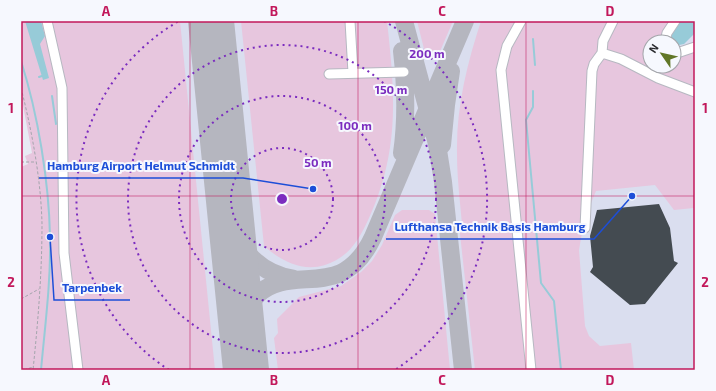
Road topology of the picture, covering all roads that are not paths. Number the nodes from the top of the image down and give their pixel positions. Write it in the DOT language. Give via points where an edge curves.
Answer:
graph roads {
  1 [pos="47,21"];
  2 [pos="350,21"];
  3 [pos="521,21"];
  4 [pos="613,21"];
  5 [pos="675,21"];
  6 [pos="667,34"];
  7 [pos="695,47"];
  8 [pos="682,51"];
  9 [pos="602,53"];
  10 [pos="404,72"];
  11 [pos="353,73"];
  12 [pos="329,74"];
  13 [pos="695,92"];
  14 [pos="585,228"];
  15 [pos="78,370"];
  16 [pos="531,370"];
  1 -- 15 [label="lane" via="62,88 64,253"];
  2 -- 11 [label="lane"];
  3 -- 16 [label="lane" via="507,46 501,70"];
  4 -- 9 [label="lane" via="603,41"];
  5 -- 6 [label="lane"];
  7 -- 8 [label="lane"];
  9 -- 13 [label="lane" via="622,59 658,78"];
  9 -- 14 [label="lane" via="592,71"];
  10 -- 11 [label="lane"];
  11 -- 12 [label="lane"];
}
